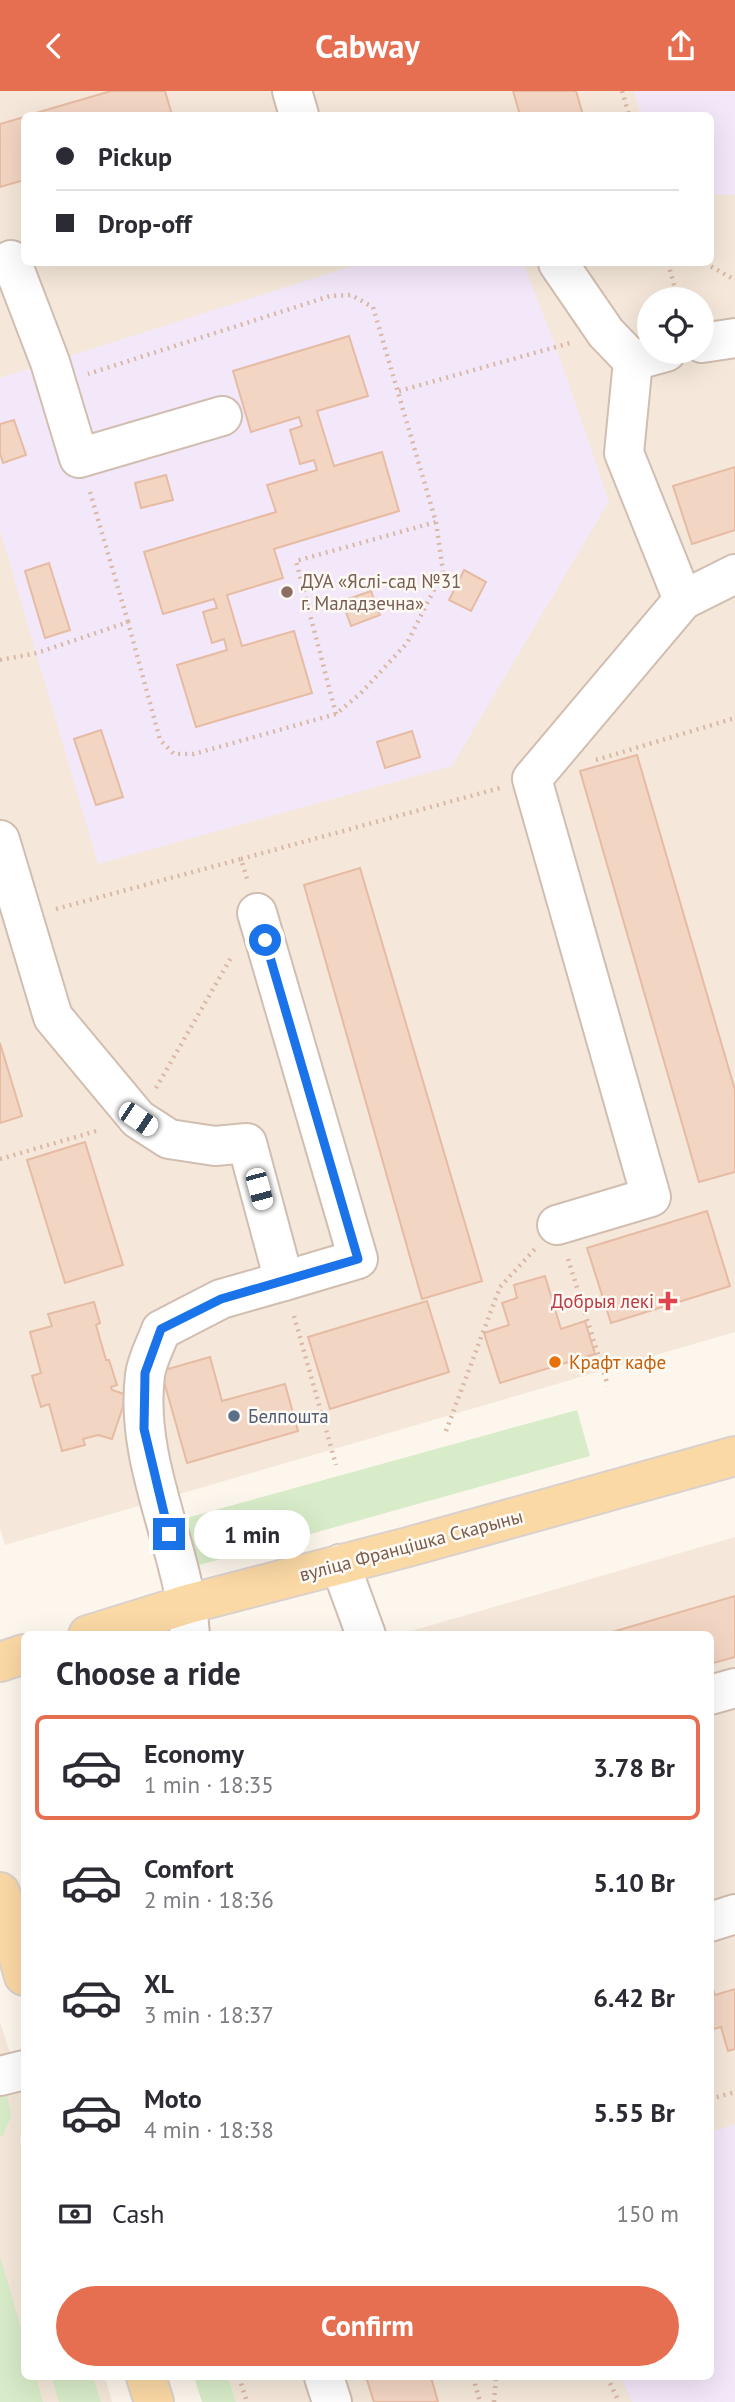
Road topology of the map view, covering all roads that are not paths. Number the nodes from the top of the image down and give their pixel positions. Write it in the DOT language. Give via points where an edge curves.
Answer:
graph roads {
  1 [pos="292,91"];
  2 [pos="298,112"];
  3 [pos="12,260"];
  4 [pos="560,266"];
  5 [pos="735,338"];
  6 [pos="714,341"];
  7 [pos="637,350"];
  8 [pos="647,364"];
  9 [pos="222,416"];
  10 [pos="735,573"];
  11 [pos="683,600"];
  12 [pos="0,840"];
  13 [pos="257,913"];
  14 [pos="557,1225"];
  15 [pos="284,1281"];
  16 [pos="735,1456"];
  17 [pos="340,1564"];
  18 [pos="189,1619"];
  19 [pos="113,1631"];
  20 [pos="365,1631"];
  21 [pos="21,1655"];
  22 [pos="0,1662"];
  23 [pos="735,1688"];
  24 [pos="714,1694"];
  25 [pos="0,1892"];
  26 [pos="735,1914"];
  27 [pos="714,1921"];
  28 [pos="21,1966"];
  29 [pos="21,2071"];
  30 [pos="0,2076"];
  31 [pos="147,2380"];
  32 [pos="325,2380"];
  33 [pos="154,2402"];
  34 [pos="332,2402"];
  1 -- 2 [label="lane"];
  3 -- 9 [label="lane" via="79,458"];
  4 -- 7 [label="lane" via="606,333"];
  5 -- 6 [label="lane"];
  8 -- 11 [label="lane" via="624,453"];
  10 -- 11 [label="lane"];
  11 -- 14 [label="lane" via="532,779 651,1197"];
  12 -- 15 [label="lane" via="53,1017 138,1119 169,1139 215,1146 247,1143"];
  13 -- 15 [label="lane" via="358,1259"];
  15 -- 18 [label="lane" via="221,1299 161,1329 145,1373 144,1429"];
  16 -- 17 [label="main road, вуліца Францішка Скарыны"];
  17 -- 18 [label="main road, вуліца Францішка Скарыны"];
  17 -- 20 [label="lane"];
  18 -- 19 [label="main road, вуліца Францішка Скарыны"];
  21 -- 22 [label="main road"];
  23 -- 24 [label="lane"];
  25 -- 28 [label="main road"];
  26 -- 27 [label="lane"];
  29 -- 30 [label="lane"];
  31 -- 33 [label="main road"];
  32 -- 34 [label="lane"];
}
